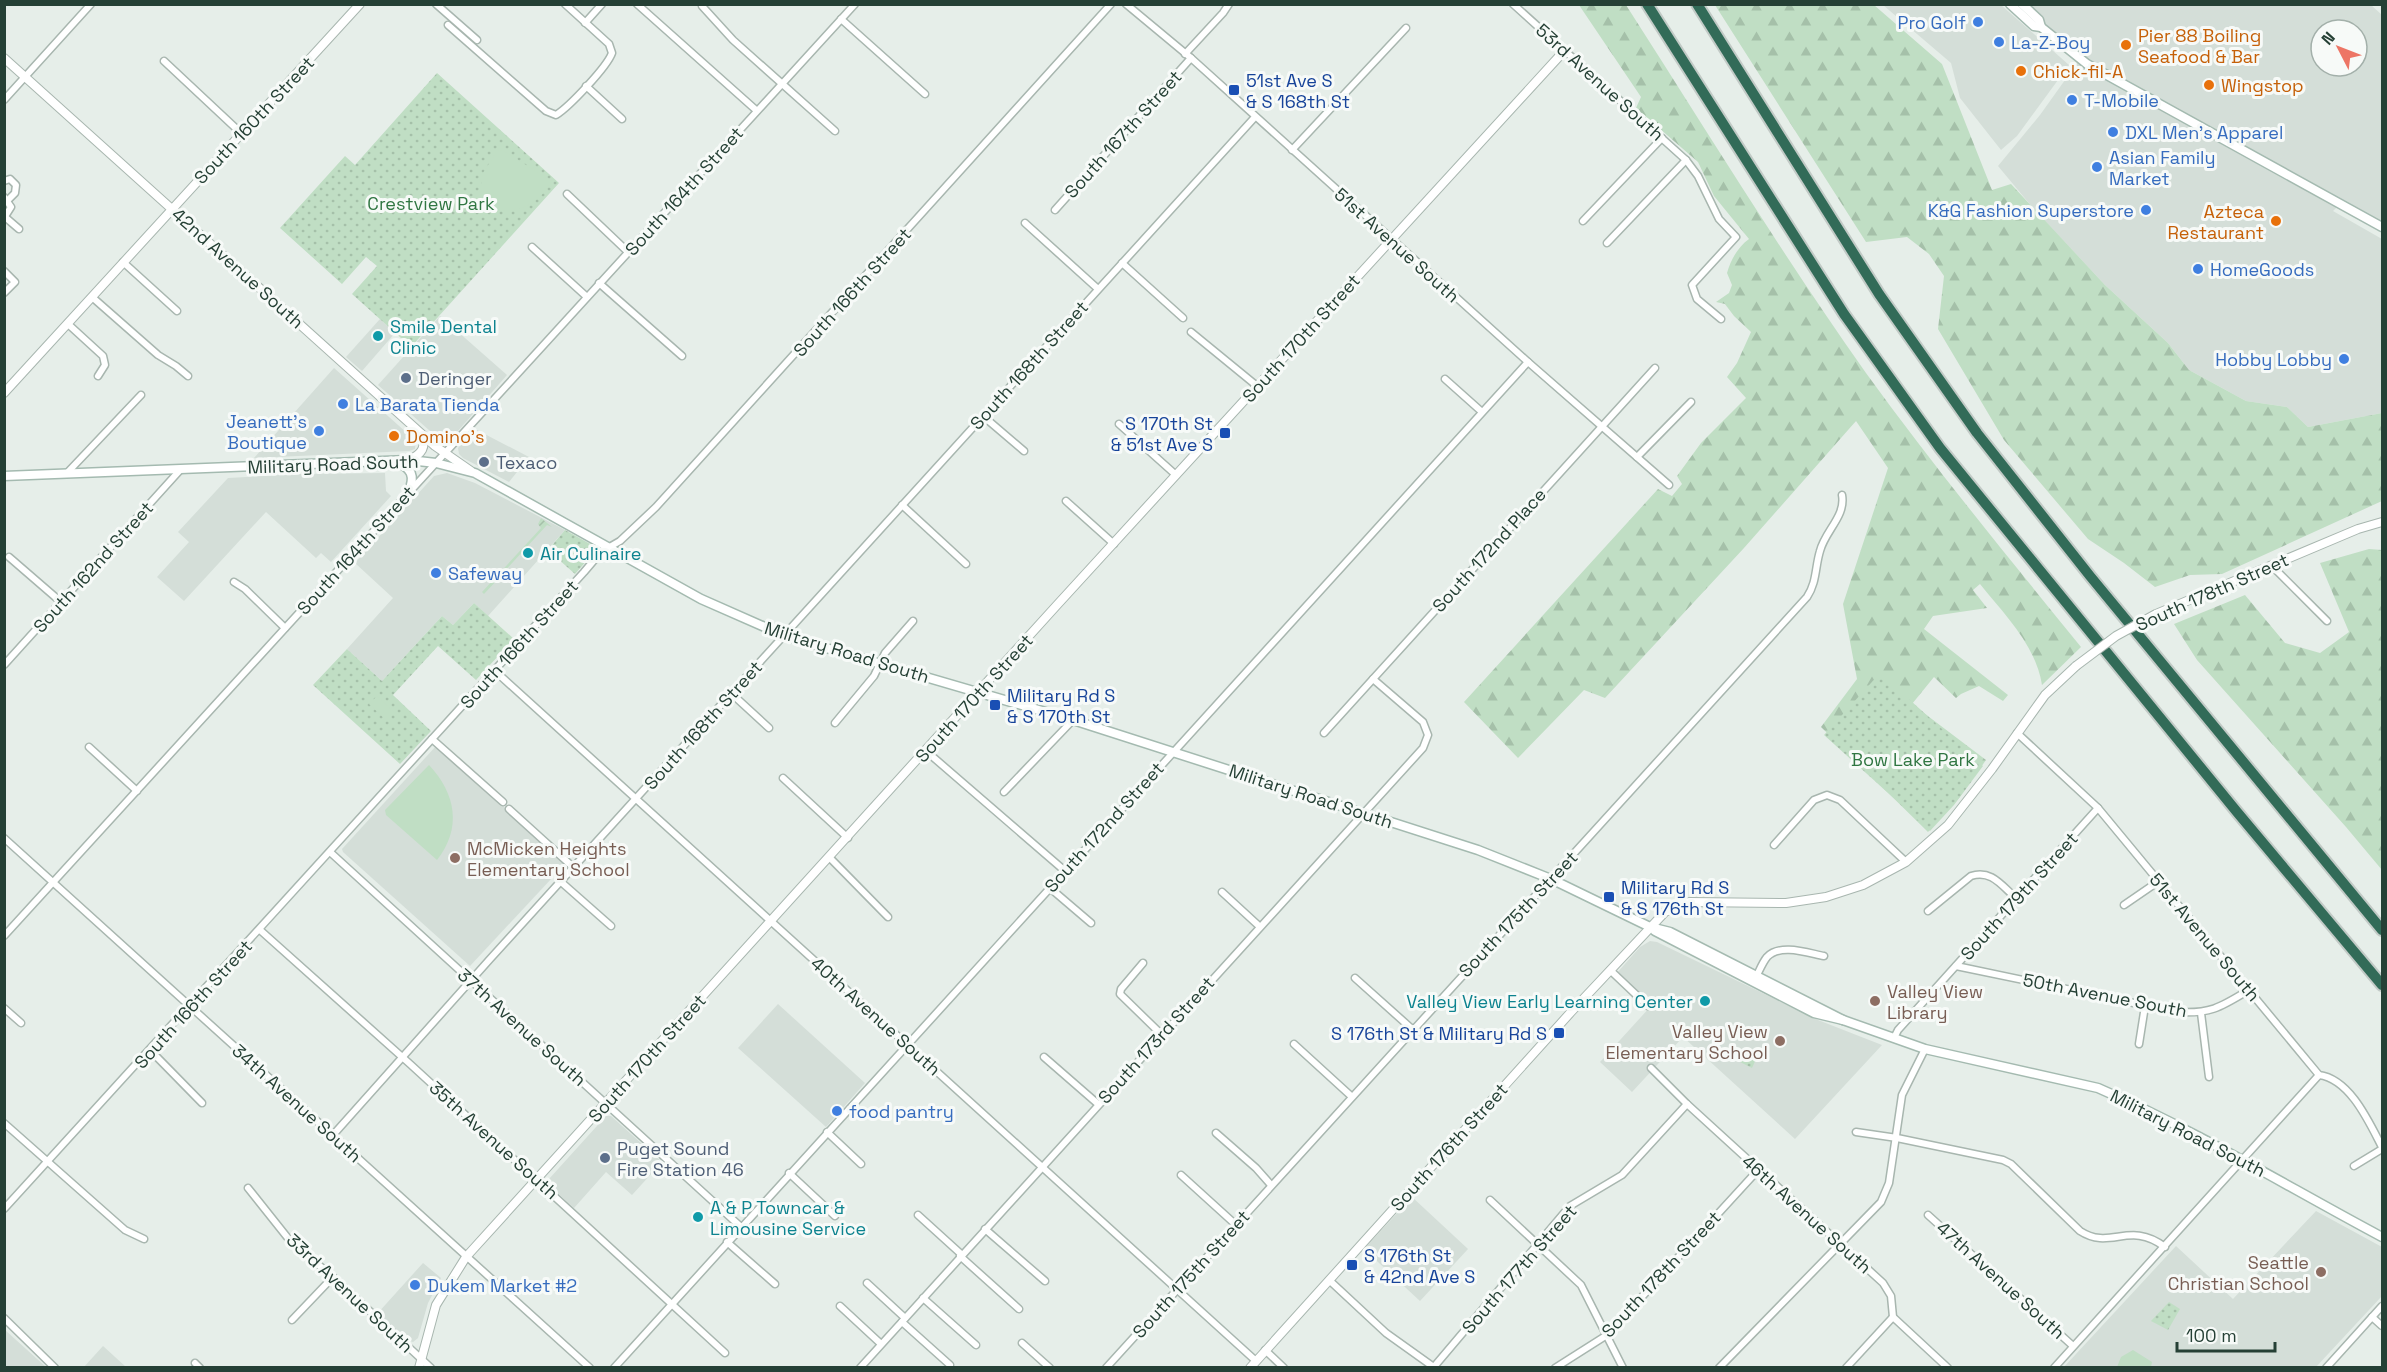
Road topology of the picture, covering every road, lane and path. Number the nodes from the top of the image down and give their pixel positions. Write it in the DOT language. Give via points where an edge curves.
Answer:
graph roads {
  1 [pos="92,4"];
  2 [pos="360,4"];
  3 [pos="436,4"];
  4 [pos="565,4"];
  5 [pos="602,4"];
  6 [pos="637,4"];
  7 [pos="855,4"];
  8 [pos="1111,4"];
  9 [pos="1126,4"];
  10 [pos="1229,4"];
  11 [pos="1513,4"];
  12 [pos="1647,4"];
  13 [pos="1697,4"];
  14 [pos="2010,4"];
  15 [pos="2022,4"];
  16 [pos="702,6"];
  17 [pos="841,19"];
  18 [pos="585,23"];
  19 [pos="448,25"];
  20 [pos="2041,27"];
  21 [pos="1406,28"];
  22 [pos="477,40"];
  23 [pos="1565,50"];
  24 [pos="1188,56"];
  25 [pos="4,58"];
  26 [pos="164,61"];
  27 [pos="25,77"];
  28 [pos="781,83"];
  29 [pos="586,86"];
  30 [pos="925,94"];
  31 [pos="4,100"];
  32 [pos="756,111"];
  33 [pos="1255,117"];
  34 [pos="622,119"];
  35 [pos="835,131"];
  36 [pos="242,134"];
  37 [pos="1662,138"];
  38 [pos="1292,150"];
  39 [pos="1686,160"];
  40 [pos="4,180"];
  41 [pos="567,194"];
  42 [pos="6,198"];
  43 [pos="171,209"];
  44 [pos="1055,210"];
  45 [pos="5,218"];
  46 [pos="1583,221"];
  47 [pos="1025,223"];
  48 [pos="2382,227"];
  49 [pos="19,229"];
  50 [pos="1391,239"];
  51 [pos="1607,243"];
  52 [pos="532,248"];
  53 [pos="628,252"];
  54 [pos="123,262"];
  55 [pos="1122,262"];
  56 [pos="4,271"];
  57 [pos="599,283"];
  58 [pos="1098,290"];
  59 [pos="4,293"];
  60 [pos="92,297"];
  61 [pos="587,297"];
  62 [pos="177,311"];
  63 [pos="1184,318"];
  64 [pos="1721,319"];
  65 [pos="68,324"];
  66 [pos="1191,332"];
  67 [pos="682,356"];
  68 [pos="1528,362"];
  69 [pos="1655,368"];
  70 [pos="98,376"];
  71 [pos="188,376"];
  72 [pos="1445,379"];
  73 [pos="1257,386"];
  74 [pos="4,393"];
  75 [pos="141,395"];
  76 [pos="1691,402"];
  77 [pos="1482,412"];
  78 [pos="983,416"];
  79 [pos="1119,424"];
  80 [pos="1602,427"];
  81 [pos="420,432"];
  82 [pos="1023,451"];
  83 [pos="445,453"];
  84 [pos="1637,457"];
  85 [pos="409,460"];
  86 [pos="393,461"];
  87 [pos="436,463"];
  88 [pos="181,469"];
  89 [pos="475,473"];
  90 [pos="67,474"];
  91 [pos="1176,475"];
  92 [pos="4,476"];
  93 [pos="1670,484"];
  94 [pos="409,491"];
  95 [pos="1842,495"];
  96 [pos="1066,501"];
  97 [pos="902,505"];
  98 [pos="2382,522"];
  99 [pos="1114,544"];
  100 [pos="610,547"];
  101 [pos="9,557"];
  102 [pos="966,564"];
  103 [pos="2272,566"];
  104 [pos="234,582"];
  105 [pos="61,602"];
  106 [pos="913,621"];
  107 [pos="2327,621"];
  108 [pos="285,628"];
  109 [pos="785,636"];
  110 [pos="879,663"];
  111 [pos="4,664"];
  112 [pos="495,671"];
  113 [pos="1373,679"];
  114 [pos="978,693"];
  115 [pos="732,694"];
  116 [pos="1072,720"];
  117 [pos="835,723"];
  118 [pos="769,728"];
  119 [pos="1324,733"];
  120 [pos="2017,733"];
  121 [pos="432,739"];
  122 [pos="88,747"];
  123 [pos="926,751"];
  124 [pos="1172,752"];
  125 [pos="783,778"];
  126 [pos="137,791"];
  127 [pos="1004,792"];
  128 [pos="635,800"];
  129 [pos="503,802"];
  130 [pos="2098,808"];
  131 [pos="509,809"];
  132 [pos="1362,812"];
  133 [pos="4,838"];
  134 [pos="848,838"];
  135 [pos="1774,845"];
  136 [pos="330,852"];
  137 [pos="830,858"];
  138 [pos="1906,862"];
  139 [pos="573,867"];
  140 [pos="1065,871"];
  141 [pos="1551,879"];
  142 [pos="560,881"];
  143 [pos="2158,881"];
  144 [pos="53,882"];
  145 [pos="1050,888"];
  146 [pos="1222,892"];
  147 [pos="2016,898"];
  148 [pos="2124,905"];
  149 [pos="1928,911"];
  150 [pos="888,917"];
  151 [pos="771,921"];
  152 [pos="1091,923"];
  153 [pos="611,926"];
  154 [pos="1259,926"];
  155 [pos="1650,927"];
  156 [pos="260,930"];
  157 [pos="2382,930"];
  158 [pos="4,936"];
  159 [pos="1824,956"];
  160 [pos="1143,963"];
  161 [pos="1956,966"];
  162 [pos="1610,970"];
  163 [pos="1355,978"];
  164 [pos="1756,979"];
  165 [pos="470,980"];
  166 [pos="2382,985"];
  167 [pos="2249,990"];
  168 [pos="1648,1005"];
  169 [pos="2145,1006"];
  170 [pos="191,1007"];
  171 [pos="4,1008"];
  172 [pos="2201,1013"];
  173 [pos="21,1023"];
  174 [pos="1412,1029"];
  175 [pos="1161,1035"];
  176 [pos="1894,1038"];
  177 [pos="1294,1044"];
  178 [pos="2139,1044"];
  179 [pos="908,1045"];
  180 [pos="1925,1048"];
  181 [pos="151,1051"];
  182 [pos="402,1057"];
  183 [pos="1044,1057"];
  184 [pos="1651,1068"];
  185 [pos="2319,1075"];
  186 [pos="2209,1077"];
  187 [pos="1351,1096"];
  188 [pos="202,1102"];
  189 [pos="605,1103"];
  190 [pos="1098,1104"];
  191 [pos="1687,1104"];
  192 [pos="4,1123"];
  193 [pos="827,1132"];
  194 [pos="1856,1132"];
  195 [pos="1216,1133"];
  196 [pos="333,1135"];
  197 [pos="1897,1138"];
  198 [pos="2382,1148"];
  199 [pos="2243,1159"];
  200 [pos="48,1161"];
  201 [pos="861,1164"];
  202 [pos="2354,1166"];
  203 [pos="1041,1167"];
  204 [pos="1759,1169"];
  205 [pos="789,1173"];
  206 [pos="1181,1175"];
  207 [pos="537,1179"];
  208 [pos="1271,1185"];
  209 [pos="248,1188"];
  210 [pos="1490,1200"];
  211 [pos="4,1209"];
  212 [pos="918,1215"];
  213 [pos="1928,1215"];
  214 [pos="835,1216"];
  215 [pos="1235,1224"];
  216 [pos="741,1227"];
  217 [pos="985,1229"];
  218 [pos="2382,1238"];
  219 [pos="144,1239"];
  220 [pos="727,1242"];
  221 [pos="1538,1243"];
  222 [pos="1840,1245"];
  223 [pos="2165,1247"];
  224 [pos="961,1255"];
  225 [pos="466,1257"];
  226 [pos="333,1277"];
  227 [pos="1329,1280"];
  228 [pos="1045,1281"];
  229 [pos="867,1283"];
  230 [pos="775,1284"];
  231 [pos="1176,1289"];
  232 [pos="923,1298"];
  233 [pos="671,1303"];
  234 [pos="840,1306"];
  235 [pos="2382,1306"];
  236 [pos="1019,1309"];
  237 [pos="1893,1317"];
  238 [pos="2372,1317"];
  239 [pos="4,1318"];
  240 [pos="904,1319"];
  241 [pos="292,1320"];
  242 [pos="2382,1326"];
  243 [pos="1607,1335"];
  244 [pos="1022,1343"];
  245 [pos="881,1344"];
  246 [pos="976,1345"];
  247 [pos="2073,1346"];
  248 [pos="1265,1350"];
  249 [pos="725,1353"];
  250 [pos="421,1359"];
  251 [pos="1253,1364"];
  252 [pos="950,1365"];
  253 [pos="1434,1367"];
  254 [pos="55,1368"];
  255 [pos="419,1368"];
  256 [pos="431,1368"];
  257 [pos="590,1368"];
  258 [pos="614,1368"];
  259 [pos="860,1368"];
  260 [pos="1050,1368"];
  261 [pos="1106,1368"];
  262 [pos="1284,1368"];
  263 [pos="1555,1368"];
  264 [pos="1623,1368"];
  265 [pos="1719,1368"];
  266 [pos="1846,1368"];
  267 [pos="1948,1368"];
  268 [pos="2054,1368"];
  269 [pos="2326,1368"];
  1 -- 27 [label="street"];
  2 -- 36 [label="street, South 160th Street"];
  3 -- 22 [label="street"];
  4 -- 18 [label="street"];
  5 -- 18 [label="street"];
  6 -- 32 [label="street"];
  7 -- 17 [label="street, South 164th Street"];
  8 -- 100 [label="street, South 166th Street" via="656,507"];
  9 -- 24 [label="street, 51st Avenue South"];
  10 -- 24 [label="street, South 167th Street"];
  11 -- 23 [label="street, 53rd Avenue South"];
  12 -- 166 [label="highway" via="1844,314 1940,448"];
  13 -- 157 [label="highway" via="1879,294 1977,433"];
  14 -- 20 [label="main road" via="2034,26"];
  15 -- 20 [label="main road"];
  16 -- 28 [label="street"];
  17 -- 28 [label="street, South 164th Street"];
  17 -- 30 [label="street"];
  18 -- 29 [label="street" via="612,49 611,57"];
  19 -- 29 [label="street" via="550,114 564,110"];
  20 -- 48 [label="main road" via="2087,64"];
  21 -- 38 [label="street"];
  23 -- 37 [label="street, 53rd Avenue South"];
  23 -- 50 [label="street, South 170th Street"];
  24 -- 33 [label="street, 51st Avenue South"];
  24 -- 44 [label="street, South 167th Street"];
  25 -- 27 [label="street, 42nd Avenue South"];
  26 -- 36 [label="street"];
  27 -- 31 [label="street"];
  27 -- 43 [label="street, 42nd Avenue South"];
  28 -- 32 [label="street, South 164th Street"];
  28 -- 35 [label="street"];
  29 -- 34 [label="street"];
  32 -- 53 [label="street, South 164th Street"];
  33 -- 38 [label="street, 51st Avenue South"];
  33 -- 55 [label="street, South 168th Street"];
  36 -- 43 [label="street, South 160th Street"];
  37 -- 39 [label="street, 53rd Avenue South"];
  37 -- 46 [label="street"];
  38 -- 50 [label="street, 51st Avenue South"];
  39 -- 51 [label="street"];
  39 -- 64 [label="street, 53rd Avenue South" via="1719,219 1736,237 1692,285 1697,299"];
  40 -- 42 [label="street" via="10,179 16,185 15,193"];
  41 -- 53 [label="street"];
  42 -- 45 [label="street" via="11,207"];
  43 -- 54 [label="street, South 160th Street"];
  43 -- 81 [label="street, 42nd Avenue South"];
  45 -- 49 [label="street"];
  47 -- 58 [label="street, South 168th Street"];
  50 -- 68 [label="street, 51st Avenue South"];
  50 -- 73 [label="street, South 170th Street"];
  52 -- 61 [label="street"];
  53 -- 57 [label="street, South 164th Street"];
  54 -- 60 [label="street, South 160th Street"];
  54 -- 62 [label="street"];
  55 -- 58 [label="street, South 168th Street"];
  55 -- 63 [label="street"];
  56 -- 59 [label="street" via="15,282"];
  57 -- 61 [label="street, South 164th Street"];
  57 -- 67 [label="street"];
  58 -- 78 [label="street, South 168th Street"];
  60 -- 65 [label="street, South 160th Street"];
  60 -- 71 [label="street" via="158,356"];
  61 -- 83 [label="street, South 164th Street"];
  65 -- 70 [label="street" via="103,356 105,365"];
  65 -- 74 [label="street, South 160th Street"];
  66 -- 73 [label="street"];
  68 -- 77 [label="street, South 172nd Street"];
  68 -- 80 [label="street, 51st Avenue South"];
  69 -- 80 [label="street, South 172nd Place"];
  72 -- 77 [label="street"];
  73 -- 91 [label="street, South 170th Street"];
  75 -- 90 [label="street"];
  76 -- 84 [label="street"];
  77 -- 124 [label="street, South 172nd Street"];
  78 -- 82 [label="street"];
  78 -- 97 [label="street, South 168th Street"];
  79 -- 91 [label="street"];
  80 -- 84 [label="street, 51st Avenue South"];
  80 -- 113 [label="street, South 172nd Place"];
  81 -- 83 [label="street, 42nd Avenue South"];
  81 -- 85 [label="street" via="423,450"];
  83 -- 87 [label="street, South 164th Street"];
  83 -- 89 [label="street, 42nd Avenue South"];
  84 -- 93 [label="street, 51st Avenue South"];
  85 -- 86 [label="main road, Military Road South"];
  85 -- 87 [label="main road, Military Road South"];
  86 -- 88 [label="main road, Military Road South"];
  86 -- 94 [label="main road" via="412,472"];
  87 -- 89 [label="main road, Military Road South"];
  87 -- 94 [label="street, South 164th Street"];
  88 -- 90 [label="main road, Military Road South"];
  88 -- 105 [label="street, South 162nd Street"];
  89 -- 100 [label="main road, Military Road South"];
  90 -- 92 [label="main road, Military Road South"];
  91 -- 99 [label="street, South 170th Street"];
  94 -- 108 [label="street, South 164th Street"];
  95 -- 141 [label="street, South 175th Street" via="1842,509 1821,546 1808,597"];
  96 -- 99 [label="street"];
  97 -- 102 [label="street"];
  97 -- 109 [label="street, South 168th Street"];
  98 -- 103 [label="street, South 178th Street"];
  99 -- 114 [label="street, South 170th Street"];
  100 -- 109 [label="main road, Military Road South" via="701,599"];
  100 -- 112 [label="street, South 166th Street" via="598,554"];
  101 -- 105 [label="street"];
  103 -- 107 [label="street"];
  103 -- 120 [label="street, South 178th Street, bridge" via="2156,614 2116,636 2045,695"];
  104 -- 108 [label="street"];
  105 -- 111 [label="street, South 162nd Street"];
  106 -- 110 [label="street"];
  108 -- 126 [label="street, South 164th Street"];
  109 -- 110 [label="main road, Military Road South"];
  109 -- 115 [label="street, South 168th Street"];
  110 -- 114 [label="main road, Military Road South"];
  110 -- 117 [label="street" via="874,676"];
  112 -- 121 [label="street, South 166th Street"];
  112 -- 128 [label="street, 40th Avenue South"];
  113 -- 119 [label="street, South 172nd Place"];
  113 -- 132 [label="street, South 173rd Street" via="1423,722 1428,735 1423,748"];
  114 -- 116 [label="main road, Military Road South"];
  114 -- 123 [label="street, South 170th Street"];
  115 -- 118 [label="street"];
  115 -- 128 [label="street, South 168th Street"];
  116 -- 124 [label="main road, Military Road South"];
  116 -- 127 [label="street"];
  120 -- 130 [label="street, 51st Avenue South"];
  120 -- 138 [label="street, South 178th Street" via="1954,819"];
  121 -- 129 [label="street"];
  121 -- 136 [label="street, South 166th Street"];
  122 -- 126 [label="street"];
  123 -- 134 [label="street, South 170th Street"];
  123 -- 140 [label="street"];
  124 -- 132 [label="main road, Military Road South"];
  124 -- 140 [label="street, South 172nd Street"];
  125 -- 134 [label="street"];
  126 -- 144 [label="street, South 164th Street"];
  128 -- 139 [label="street, South 168th Street"];
  128 -- 151 [label="street, 40th Avenue South"];
  130 -- 143 [label="street, 51st Avenue South"];
  130 -- 147 [label="street, South 179th Street"];
  131 -- 139 [label="street"];
  132 -- 141 [label="main road, Military Road South"];
  132 -- 154 [label="street, South 173rd Street"];
  133 -- 144 [label="street, 34th Avenue South"];
  134 -- 137 [label="street, South 170th Street"];
  135 -- 138 [label="street" via="1814,800 1827,795 1840,800"];
  136 -- 156 [label="street, South 166th Street"];
  136 -- 165 [label="street, 37th Avenue South"];
  137 -- 150 [label="street"];
  137 -- 151 [label="street, South 170th Street"];
  138 -- 155 [label="street, South 178th Street" via="1863,885 1826,897 1786,903 1689,903 1665,912"];
  139 -- 142 [label="street, South 168th Street"];
  140 -- 145 [label="street, South 172nd Street"];
  141 -- 155 [label="main road, Military Road South"];
  141 -- 174 [label="street, South 175th Street"];
  142 -- 153 [label="street"];
  142 -- 165 [label="street, South 168th Street"];
  143 -- 148 [label="street"];
  143 -- 167 [label="street, 51st Avenue South"];
  144 -- 158 [label="street, South 164th Street"];
  144 -- 170 [label="street, 34th Avenue South"];
  145 -- 152 [label="street"];
  145 -- 179 [label="street, South 172nd Street"];
  146 -- 154 [label="street"];
  147 -- 149 [label="street" via="1989,874 1979,873"];
  147 -- 161 [label="street, South 179th Street"];
  151 -- 179 [label="street, 40th Avenue South"];
  151 -- 189 [label="street, South 170th Street"];
  154 -- 175 [label="street, South 173rd Street"];
  155 -- 162 [label="street, South 176th Street"];
  155 -- 164 [label="main road, Military Road South"];
  156 -- 170 [label="street, South 166th Street"];
  156 -- 182 [label="street, 35th Avenue South"];
  159 -- 164 [label="street" via="1777,951 1766,958"];
  160 -- 175 [label="street" via="1120,994"];
  161 -- 169 [label="street, 50th Avenue South"];
  161 -- 176 [label="street, South 179th Street"];
  162 -- 168 [label="street"];
  162 -- 227 [label="street, South 176th Street"];
  163 -- 174 [label="street"];
  164 -- 176 [label="main road, Military Road South" via="1814,1013"];
  165 -- 182 [label="street, South 168th Street"];
  165 -- 189 [label="street, 37th Avenue South"];
  167 -- 172 [label="street, 50th Avenue South" via="2223,1006"];
  167 -- 185 [label="street, 51st Avenue South"];
  169 -- 172 [label="street, 50th Avenue South"];
  169 -- 178 [label="street"];
  170 -- 181 [label="street, South 166th Street"];
  170 -- 196 [label="street, 34th Avenue South"];
  171 -- 173 [label="street"];
  172 -- 186 [label="street"];
  174 -- 187 [label="street, South 175th Street"];
  175 -- 190 [label="street, South 173rd Street"];
  176 -- 180 [label="main road, Military Road South"];
  177 -- 187 [label="street"];
  179 -- 193 [label="street, South 172nd Street"];
  179 -- 203 [label="street, 40th Avenue South"];
  180 -- 197 [label="street" via="1902,1095"];
  180 -- 199 [label="main road, Military Road South" via="2098,1089"];
  181 -- 188 [label="street"];
  181 -- 200 [label="street, South 166th Street"];
  182 -- 196 [label="street, South 168th Street"];
  182 -- 207 [label="street, 35th Avenue South"];
  183 -- 190 [label="street"];
  184 -- 191 [label="street, 46th Avenue South"];
  185 -- 198 [label="street, 51st Avenue South" via="2329,1077 2356,1101"];
  185 -- 199 [label="street"];
  187 -- 208 [label="street, South 175th Street"];
  189 -- 207 [label="street, South 170th Street"];
  189 -- 216 [label="street, 37th Avenue South"];
  190 -- 203 [label="street, South 173rd Street"];
  191 -- 204 [label="street, 46th Avenue South"];
  191 -- 221 [label="street, South 177th Street" via="1622,1175 1570,1206"];
  192 -- 200 [label="street"];
  193 -- 201 [label="street"];
  193 -- 205 [label="street, South 172nd Street"];
  194 -- 197 [label="street"];
  195 -- 208 [label="street"];
  196 -- 225 [label="street, 34th Avenue South"];
  197 -- 222 [label="street" via="1887,1193"];
  197 -- 223 [label="street" via="2003,1160 2088,1236 2102,1239 2136,1234"];
  198 -- 202 [label="street"];
  199 -- 218 [label="main road, Military Road South"];
  199 -- 223 [label="street"];
  200 -- 211 [label="street, South 166th Street"];
  200 -- 219 [label="street" via="125,1230"];
  203 -- 217 [label="street, South 173rd Street"];
  203 -- 231 [label="street, 40th Avenue South"];
  204 -- 222 [label="street, 46th Avenue South"];
  204 -- 243 [label="street, South 178th Street"];
  205 -- 214 [label="street"];
  205 -- 216 [label="street, South 172nd Street"];
  206 -- 215 [label="street"];
  207 -- 225 [label="street, South 170th Street"];
  207 -- 233 [label="street, 35th Avenue South"];
  208 -- 215 [label="street, South 175th Street"];
  209 -- 226 [label="street, 33rd Avenue South" via="291,1242"];
  210 -- 221 [label="street"];
  212 -- 224 [label="street"];
  213 -- 247 [label="street, 47th Avenue South"];
  215 -- 231 [label="street, South 175th Street"];
  216 -- 220 [label="street, South 172nd Street"];
  217 -- 224 [label="street, South 173rd Street"];
  217 -- 228 [label="street"];
  220 -- 230 [label="street"];
  220 -- 233 [label="street, South 172nd Street"];
  221 -- 243 [label="street" via="1581,1285"];
  221 -- 253 [label="street, South 177th Street"];
  222 -- 237 [label="street, 46th Avenue South" via="1883,1283 1891,1296"];
  222 -- 265 [label="street"];
  223 -- 247 [label="street"];
  224 -- 232 [label="street, South 173rd Street"];
  224 -- 236 [label="street"];
  225 -- 250 [label="street, South 170th Street" via="436,1305"];
  225 -- 257 [label="street, 34th Avenue South"];
  226 -- 241 [label="street"];
  226 -- 250 [label="street, 33rd Avenue South"];
  227 -- 248 [label="street, South 176th Street"];
  227 -- 253 [label="street" via="1386,1332"];
  229 -- 240 [label="street"];
  231 -- 251 [label="street, 40th Avenue South"];
  231 -- 261 [label="street, South 175th Street"];
  232 -- 240 [label="street, South 173rd Street"];
  232 -- 246 [label="street"];
  233 -- 249 [label="street, 35th Avenue South"];
  233 -- 258 [label="street, South 172nd Street"];
  234 -- 245 [label="street"];
  235 -- 238 [label="street"];
  237 -- 266 [label="street"];
  237 -- 267 [label="street"];
  238 -- 242 [label="street"];
  238 -- 269 [label="street"];
  239 -- 254 [label="street"];
  240 -- 245 [label="street, South 173rd Street"];
  240 -- 252 [label="street"];
  243 -- 263 [label="street, South 178th Street"];
  243 -- 264 [label="street"];
  244 -- 260 [label="street"];
  245 -- 259 [label="street, South 173rd Street"];
  247 -- 268 [label="street"];
  248 -- 251 [label="street, South 176th Street"];
  248 -- 262 [label="street"];
  250 -- 255 [label="street, South 170th Street"];
  250 -- 256 [label="street, 33rd Avenue South"];
}
